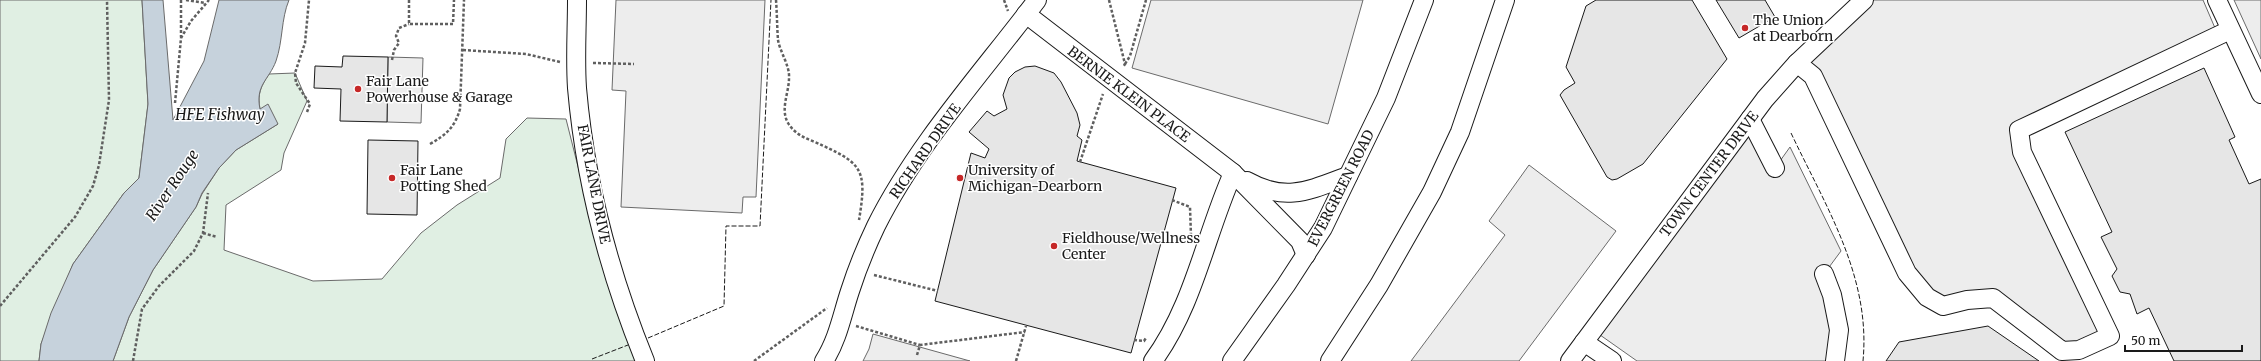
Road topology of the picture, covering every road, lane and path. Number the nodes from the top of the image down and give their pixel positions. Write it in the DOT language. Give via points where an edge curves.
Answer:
graph roads {
  1 [pos="107,0"];
  2 [pos="181,0"];
  3 [pos="186,0"];
  4 [pos="208,0"];
  5 [pos="308,0"];
  6 [pos="409,0"];
  7 [pos="454,0"];
  8 [pos="464,0"];
  9 [pos="577,0"];
  10 [pos="776,0"];
  11 [pos="1037,0"];
  12 [pos="1109,0"];
  13 [pos="1146,0"];
  14 [pos="1424,0"];
  15 [pos="1505,0"];
  16 [pos="1864,0"];
  17 [pos="2217,0"];
  18 [pos="206,3"];
  19 [pos="1026,14"];
  20 [pos="409,24"];
  21 [pos="2230,30"];
  22 [pos="182,38"];
  23 [pos="463,50"];
  24 [pos="392,60"];
  25 [pos="566,63"];
  26 [pos="588,63"];
  27 [pos="1797,63"];
  28 [pos="634,64"];
  29 [pos="1125,64"];
  30 [pos="1120,71"];
  31 [pos="1105,88"];
  32 [pos="2261,94"];
  33 [pos="175,103"];
  34 [pos="307,112"];
  35 [pos="1750,119"];
  36 [pos="430,144"];
  37 [pos="1080,162"];
  38 [pos="1775,168"];
  39 [pos="1233,173"];
  40 [pos="1348,176"];
  41 [pos="208,193"];
  42 [pos="1172,200"];
  43 [pos="857,227"];
  44 [pos="203,233"];
  45 [pos="217,237"];
  46 [pos="1306,255"];
  47 [pos="1202,258"];
  48 [pos="858,270"];
  49 [pos="1824,274"];
  50 [pos="938,291"];
  51 [pos="832,304"];
  52 [pos="0,306"];
  53 [pos="856,320"];
  54 [pos="1026,326"];
  55 [pos="1025,332"];
  56 [pos="1584,342"];
  57 [pos="920,345"];
  58 [pos="917,355"];
  59 [pos="133,361"];
  60 [pos="645,361"];
  61 [pos="754,361"];
  62 [pos="824,361"];
  63 [pos="1016,361"];
  64 [pos="1152,361"];
  65 [pos="1232,361"];
  66 [pos="1330,361"];
  67 [pos="1570,361"];
  68 [pos="1612,361"];
  69 [pos="1835,361"];
  1 -- 52 [label="path" via="109,100 99,165 93,186 75,217"];
  2 -- 22 [label="path"];
  3 -- 18 [label="path"];
  4 -- 18 [label="path"];
  5 -- 34 [label="path" via="305,43 295,73 296,83 310,104"];
  6 -- 20 [label="path"];
  7 -- 20 [label="path" via="453,24"];
  8 -- 23 [label="path"];
  9 -- 60 [label="street, FAIR LANE DRIVE" via="577,87 589,170 618,288"];
  10 -- 43 [label="path" via="778,40 790,76 784,105 788,122 796,132 845,156 858,168 864,186"];
  11 -- 19 [label="street, RICHARD DRIVE"];
  12 -- 29 [label="path"];
  13 -- 29 [label="path" via="1130,56"];
  14 -- 40 [label="street, EVERGREEN ROAD" via="1386,98"];
  15 -- 66 [label="street" via="1460,132 1435,186 1379,285"];
  16 -- 27 [label="street, TOWN CENTER DRIVE"];
  17 -- 21 [label="street"];
  18 -- 22 [label="path" via="191,21"];
  19 -- 39 [label="street, BERNIE KLEIN PLACE"];
  19 -- 48 [label="street, RICHARD DRIVE" via="920,153 894,193"];
  20 -- 24 [label="path" via="399,28 396,36 399,42"];
  21 -- 27 [label="street" via="2020,130 2022,152 2110,336 2079,350 2062,351 1993,298 1967,300 1944,306 1927,297 1908,273 1813,76"];
  21 -- 32 [label="street"];
  22 -- 33 [label="path"];
  23 -- 25 [label="path" via="526,54"];
  23 -- 36 [label="path" via="460,109 456,123 445,136"];
  26 -- 28 [label="path"];
  27 -- 35 [label="street, TOWN CENTER DRIVE"];
  29 -- 30 [label="path"];
  31 -- 37 [label="path"];
  35 -- 38 [label="street"];
  35 -- 56 [label="street, TOWN CENTER DRIVE"];
  39 -- 40 [label="street, BERNIE KLEIN PLACE" via="1273,193 1305,192"];
  39 -- 46 [label="street, BERNIE KLEIN PLACE" via="1300,241"];
  39 -- 47 [label="street"];
  40 -- 46 [label="street, EVERGREEN ROAD" via="1323,228"];
  41 -- 44 [label="path"];
  42 -- 47 [label="path" via="1190,207 1191,235"];
  44 -- 45 [label="path"];
  44 -- 59 [label="path" via="194,251 159,286 142,309"];
  46 -- 65 [label="street, EVERGREEN ROAD"];
  47 -- 64 [label="street" via="1182,314 1168,340"];
  48 -- 50 [label="path"];
  48 -- 62 [label="street, RICHARD DRIVE" via="839,333"];
  49 -- 69 [label="street" via="1832,295 1839,330"];
  51 -- 61 [label="path" via="819,316"];
  53 -- 57 [label="path" via="854,326"];
  54 -- 55 [label="path"];
  55 -- 57 [label="path"];
  55 -- 63 [label="path"];
  56 -- 67 [label="street, TOWN CENTER DRIVE"];
  56 -- 68 [label="street"];
  57 -- 58 [label="path"];
}
